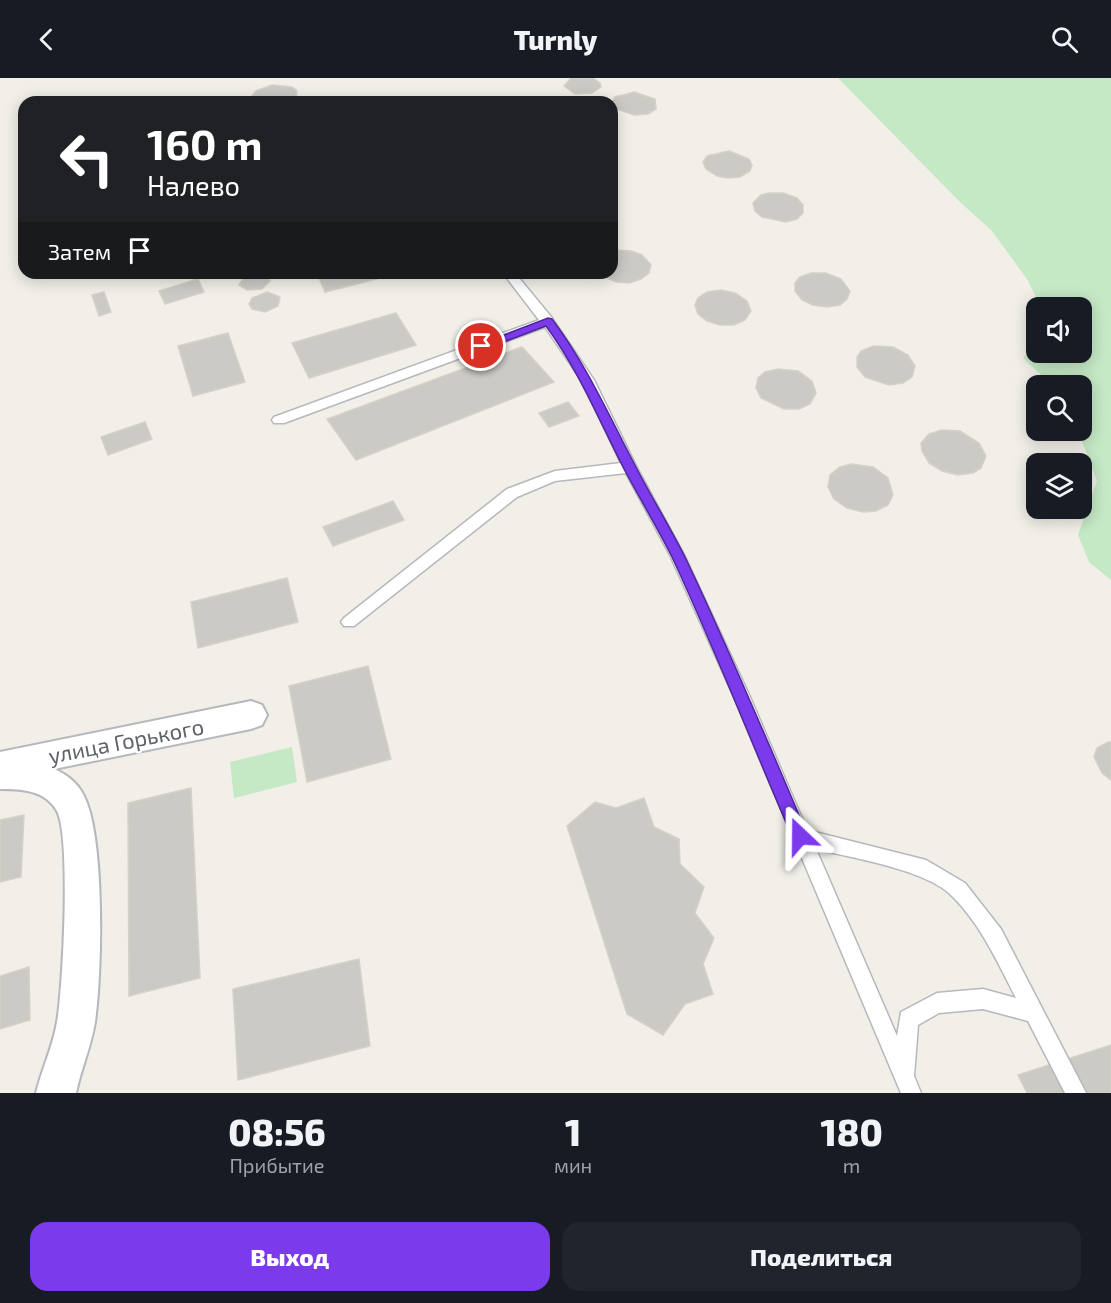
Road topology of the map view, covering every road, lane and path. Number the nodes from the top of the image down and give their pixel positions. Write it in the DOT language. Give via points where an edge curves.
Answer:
graph roads {
  1 [pos="514,279"];
  2 [pos="548,321"];
  3 [pos="279,420"];
  4 [pos="630,468"];
  5 [pos="349,622"];
  6 [pos="251,715"];
  7 [pos="0,766"];
  8 [pos="0,774"];
  9 [pos="800,836"];
  10 [pos="1034,1013"];
  11 [pos="907,1085"];
  12 [pos="56,1093"];
  13 [pos="1076,1093"];
  1 -- 2 [label="lane"];
  2 -- 3 [label="lane"];
  2 -- 4 [label="lane" via="588,380"];
  4 -- 5 [label="lane" via="536,479 512,493"];
  4 -- 9 [label="lane" via="677,555"];
  6 -- 7 [label="street, улица Горького"];
  8 -- 12 [label="street, улица Горького" via="27,773 46,779 73,806 79,828 81,945 76,1023"];
  9 -- 10 [label="lane" via="926,869 959,889 994,936"];
  9 -- 11 [label="lane"];
  10 -- 11 [label="lane" via="983,999 937,1003 908,1019"];
  10 -- 13 [label="lane"];
}
